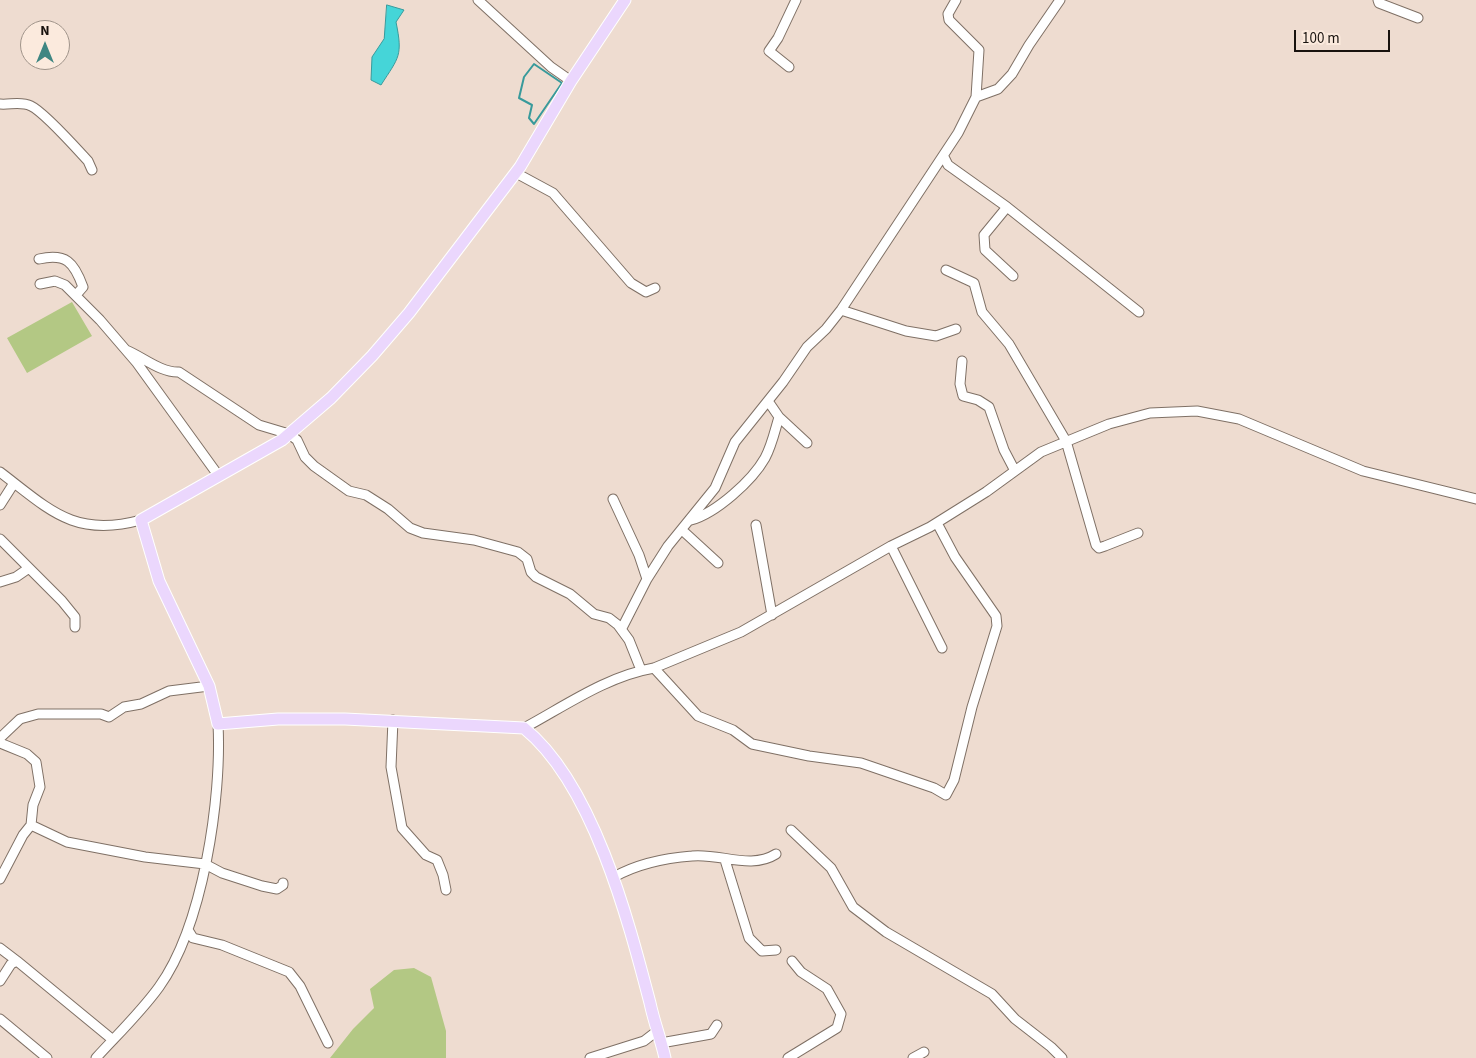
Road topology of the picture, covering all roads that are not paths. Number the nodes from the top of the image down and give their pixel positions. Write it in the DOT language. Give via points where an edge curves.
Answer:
graph roads {
  1 [pos="478,0"];
  2 [pos="625,0"];
  3 [pos="796,0"];
  4 [pos="956,0"];
  5 [pos="1060,0"];
  6 [pos="1378,0"];
  7 [pos="1418,18"];
  8 [pos="789,67"];
  9 [pos="571,81"];
  10 [pos="976,98"];
  11 [pos="0,104"];
  12 [pos="944,157"];
  13 [pos="92,170"];
  14 [pos="516,173"];
  15 [pos="1007,207"];
  16 [pos="39,259"];
  17 [pos="946,270"];
  18 [pos="1013,276"];
  19 [pos="40,284"];
  20 [pos="655,288"];
  21 [pos="76,295"];
  22 [pos="841,310"];
  23 [pos="1139,312"];
  24 [pos="956,329"];
  25 [pos="126,350"];
  26 [pos="962,361"];
  27 [pos="768,401"];
  28 [pos="779,417"];
  29 [pos="289,434"];
  30 [pos="1066,441"];
  31 [pos="808,444"];
  32 [pos="1015,471"];
  33 [pos="0,472"];
  34 [pos="218,475"];
  35 [pos="14,483"];
  36 [pos="613,499"];
  37 [pos="1476,499"];
  38 [pos="0,505"];
  39 [pos="141,520"];
  40 [pos="690,520"];
  41 [pos="937,523"];
  42 [pos="756,525"];
  43 [pos="682,530"];
  44 [pos="1138,533"];
  45 [pos="0,538"];
  46 [pos="891,546"];
  47 [pos="718,563"];
  48 [pos="29,568"];
  49 [pos="647,579"];
  50 [pos="0,582"];
  51 [pos="772,614"];
  52 [pos="75,627"];
  53 [pos="622,628"];
  54 [pos="942,648"];
  55 [pos="654,668"];
  56 [pos="641,670"];
  57 [pos="210,686"];
  58 [pos="393,720"];
  59 [pos="218,724"];
  60 [pos="524,728"];
  61 [pos="0,738"];
  62 [pos="0,743"];
  63 [pos="31,825"];
  64 [pos="791,830"];
  65 [pos="776,854"];
  66 [pos="725,860"];
  67 [pos="205,864"];
  68 [pos="614,877"];
  69 [pos="0,880"];
  70 [pos="283,883"];
  71 [pos="446,890"];
  72 [pos="188,930"];
  73 [pos="0,948"];
  74 [pos="776,950"];
  75 [pos="17,961"];
  76 [pos="792,961"];
  77 [pos="0,981"];
  78 [pos="0,1018"];
  79 [pos="717,1024"];
  80 [pos="656,1031"];
  81 [pos="113,1040"];
  82 [pos="328,1043"];
  83 [pos="661,1043"];
  84 [pos="924,1052"];
  85 [pos="794,1057"];
  86 [pos="48,1058"];
  87 [pos="96,1058"];
  88 [pos="590,1058"];
  89 [pos="665,1058"];
  90 [pos="913,1058"];
  91 [pos="1062,1058"];
  1 -- 9 [label="street" via="551,67"];
  2 -- 9 [label="main road"];
  3 -- 8 [label="street" via="769,51"];
  4 -- 10 [label="street" via="948,14 949,20 979,50"];
  5 -- 10 [label="street" via="1012,74 998,89"];
  6 -- 7 [label="street"];
  9 -- 14 [label="main road"];
  10 -- 12 [label="street"];
  11 -- 13 [label="street" via="31,105 88,161"];
  12 -- 15 [label="street" via="948,165"];
  12 -- 22 [label="street"];
  14 -- 20 [label="street" via="553,192 631,283 646,292"];
  14 -- 29 [label="main road" via="409,313 331,398"];
  15 -- 18 [label="street" via="984,235 984,242 985,250"];
  15 -- 23 [label="street"];
  16 -- 21 [label="street" via="57,256 67,260 82,287"];
  17 -- 30 [label="street" via="974,283 982,312 1009,344"];
  19 -- 21 [label="street" via="55,281"];
  21 -- 25 [label="street"];
  22 -- 24 [label="street" via="897,328 936,336"];
  22 -- 27 [label="street" via="807,347"];
  25 -- 29 [label="street" via="169,373 179,372 259,425"];
  25 -- 34 [label="street"];
  26 -- 32 [label="street" via="960,384 963,396 990,407 1004,450"];
  27 -- 28 [label="street"];
  27 -- 40 [label="street" via="734,442 720,479"];
  28 -- 31 [label="street"];
  28 -- 40 [label="street" via="764,458 749,478 716,508"];
  29 -- 34 [label="main road"];
  29 -- 53 [label="street" via="297,440 305,457 314,466 349,491 366,495 388,509 410,528 518,552 527,559 531,572 536,576 570,594 594,614 609,618"];
  30 -- 32 [label="street" via="1041,452"];
  30 -- 37 [label="street" via="1118,421 1150,413 1197,411 1239,419 1363,471"];
  30 -- 44 [label="street" via="1096,545 1099,548"];
  32 -- 41 [label="street"];
  33 -- 35 [label="street"];
  34 -- 39 [label="main road"];
  35 -- 38 [label="street"];
  35 -- 39 [label="street" via="66,519 108,527"];
  36 -- 49 [label="street"];
  39 -- 57 [label="main road" via="166,596"];
  40 -- 43 [label="street"];
  41 -- 46 [label="street"];
  41 -- 55 [label="street" via="955,558 996,616 997,626 954,780 946,795 860,763 752,744 732,730 698,716"];
  42 -- 51 [label="street"];
  43 -- 47 [label="street"];
  43 -- 49 [label="street"];
  45 -- 48 [label="street"];
  46 -- 51 [label="street"];
  46 -- 54 [label="street"];
  48 -- 50 [label="street"];
  48 -- 52 [label="street" via="75,617"];
  49 -- 53 [label="street"];
  51 -- 55 [label="street" via="741,632"];
  53 -- 56 [label="street"];
  55 -- 56 [label="street"];
  56 -- 60 [label="street" via="581,696"];
  57 -- 59 [label="main road"];
  57 -- 61 [label="street" via="169,692 124,708 109,718 100,714 38,714 20,719"];
  58 -- 59 [label="main road" via="278,720"];
  58 -- 60 [label="main road"];
  58 -- 71 [label="street" via="391,767 402,828 426,855 437,860"];
  59 -- 67 [label="street" via="220,756"];
  60 -- 68 [label="main road" via="550,754 571,787"];
  62 -- 63 [label="street" via="27,754 36,762 40,787 33,805"];
  63 -- 67 [label="street" via="67,842 145,857"];
  63 -- 69 [label="street"];
  64 -- 91 [label="street" via="831,868 853,907 886,932 992,994 1015,1019"];
  65 -- 66 [label="street" via="767,860"];
  66 -- 68 [label="street" via="694,855 631,868"];
  66 -- 74 [label="street" via="749,938 762,951"];
  67 -- 70 [label="street" via="262,886 277,889"];
  67 -- 72 [label="street"];
  68 -- 80 [label="main road"];
  72 -- 81 [label="street" via="160,986"];
  72 -- 82 [label="street" via="193,938 222,945 289,972 300,986"];
  73 -- 75 [label="street"];
  75 -- 77 [label="street" via="11,964"];
  75 -- 81 [label="street"];
  76 -- 85 [label="street" via="801,972 827,989 841,1014 837,1028"];
  78 -- 86 [label="street"];
  79 -- 83 [label="street" via="711,1034"];
  80 -- 83 [label="main road"];
  80 -- 88 [label="street" via="644,1040"];
  81 -- 87 [label="street"];
  83 -- 89 [label="main road"];
  84 -- 90 [label="street"];
}
